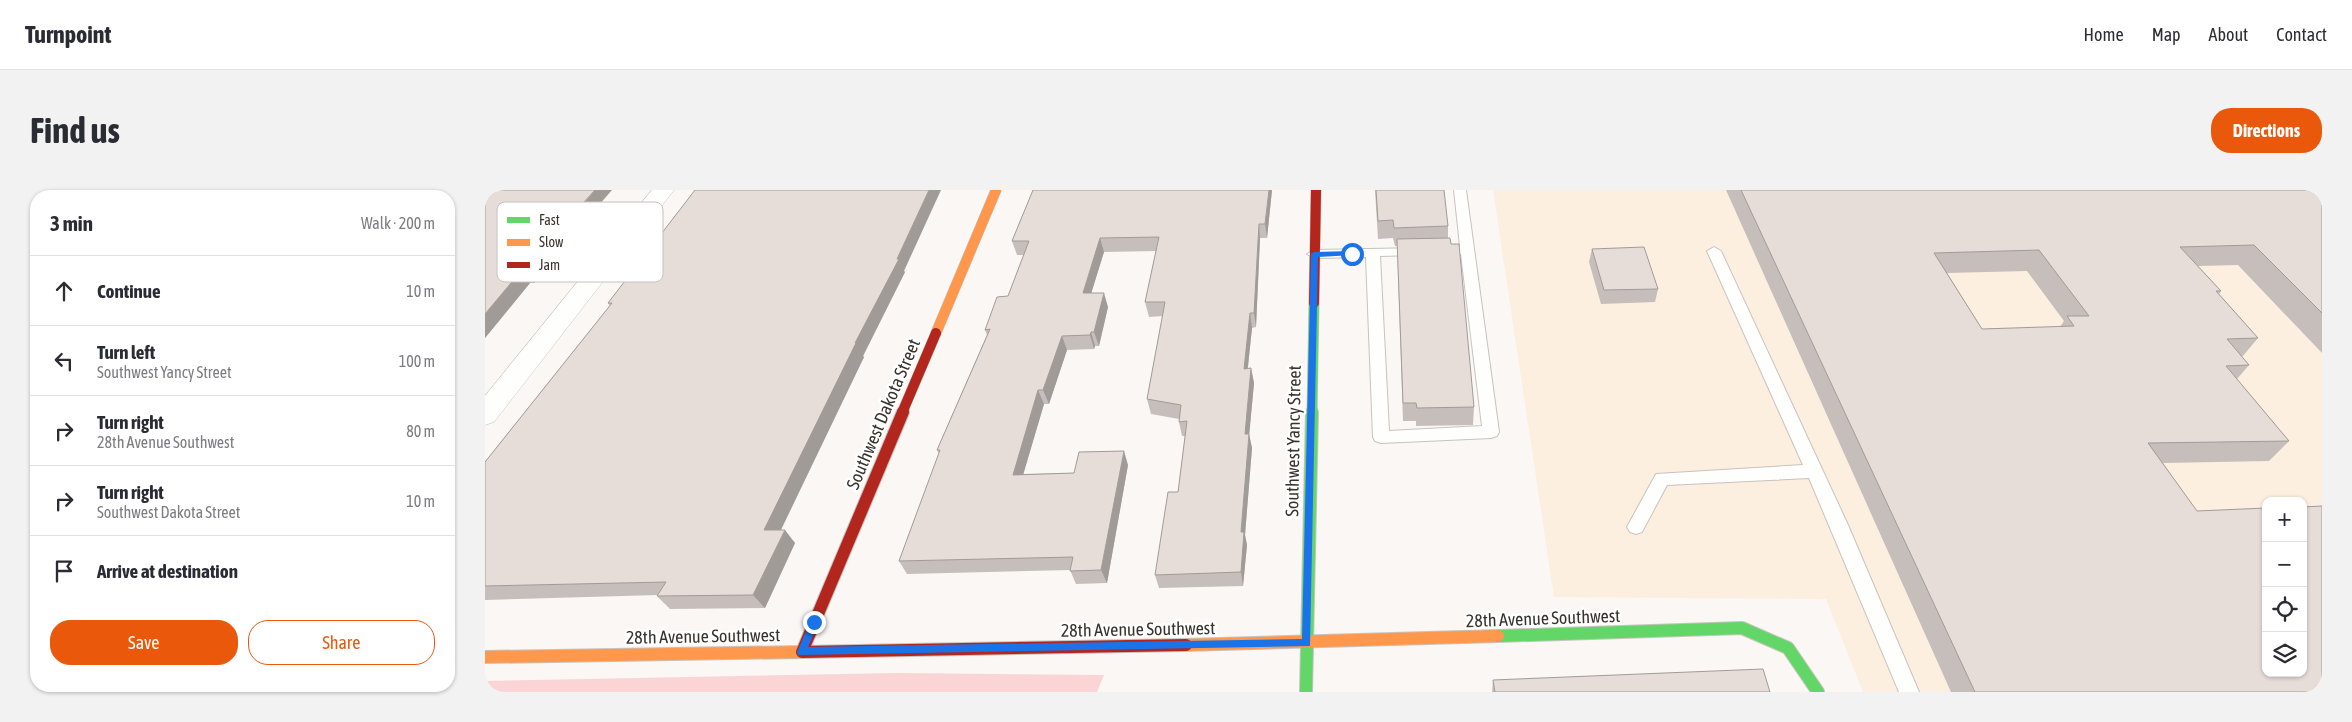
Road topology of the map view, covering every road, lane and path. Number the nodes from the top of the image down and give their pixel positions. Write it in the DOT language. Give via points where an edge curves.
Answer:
graph roads {
  1 [pos="663,190"];
  2 [pos="996,190"];
  3 [pos="1316,190"];
  4 [pos="1460,190"];
  5 [pos="654,202"];
  6 [pos="1467,250"];
  7 [pos="1430,251"];
  8 [pos="1448,251"];
  9 [pos="1714,251"];
  10 [pos="1373,252"];
  11 [pos="1314,254"];
  12 [pos="590,282"];
  13 [pos="485,415"];
  14 [pos="1814,471"];
  15 [pos="1636,527"];
  16 [pos="1307,643"];
  17 [pos="802,652"];
  18 [pos="485,657"];
  19 [pos="1305,692"];
  20 [pos="1818,692"];
  21 [pos="1909,692"];
  1 -- 5 [label="street"];
  2 -- 17 [label="street, Southwest Dakota Street"];
  3 -- 11 [label="street, Southwest Yancy Street"];
  4 -- 6 [label="lane"];
  6 -- 8 [label="lane"];
  6 -- 10 [label="lane" via="1491,432 1381,437"];
  7 -- 10 [label="lane"];
  9 -- 14 [label="lane"];
  10 -- 11 [label="lane"];
  11 -- 16 [label="street, Southwest Yancy Street"];
  12 -- 13 [label="street"];
  14 -- 15 [label="lane" via="1662,479"];
  14 -- 21 [label="lane"];
  16 -- 17 [label="street, 28th Avenue Southwest"];
  16 -- 19 [label="street, Southwest Yancy Street"];
  16 -- 20 [label="street, 28th Avenue Southwest" via="1742,628 1788,648"];
  17 -- 18 [label="street, 28th Avenue Southwest"];
}
